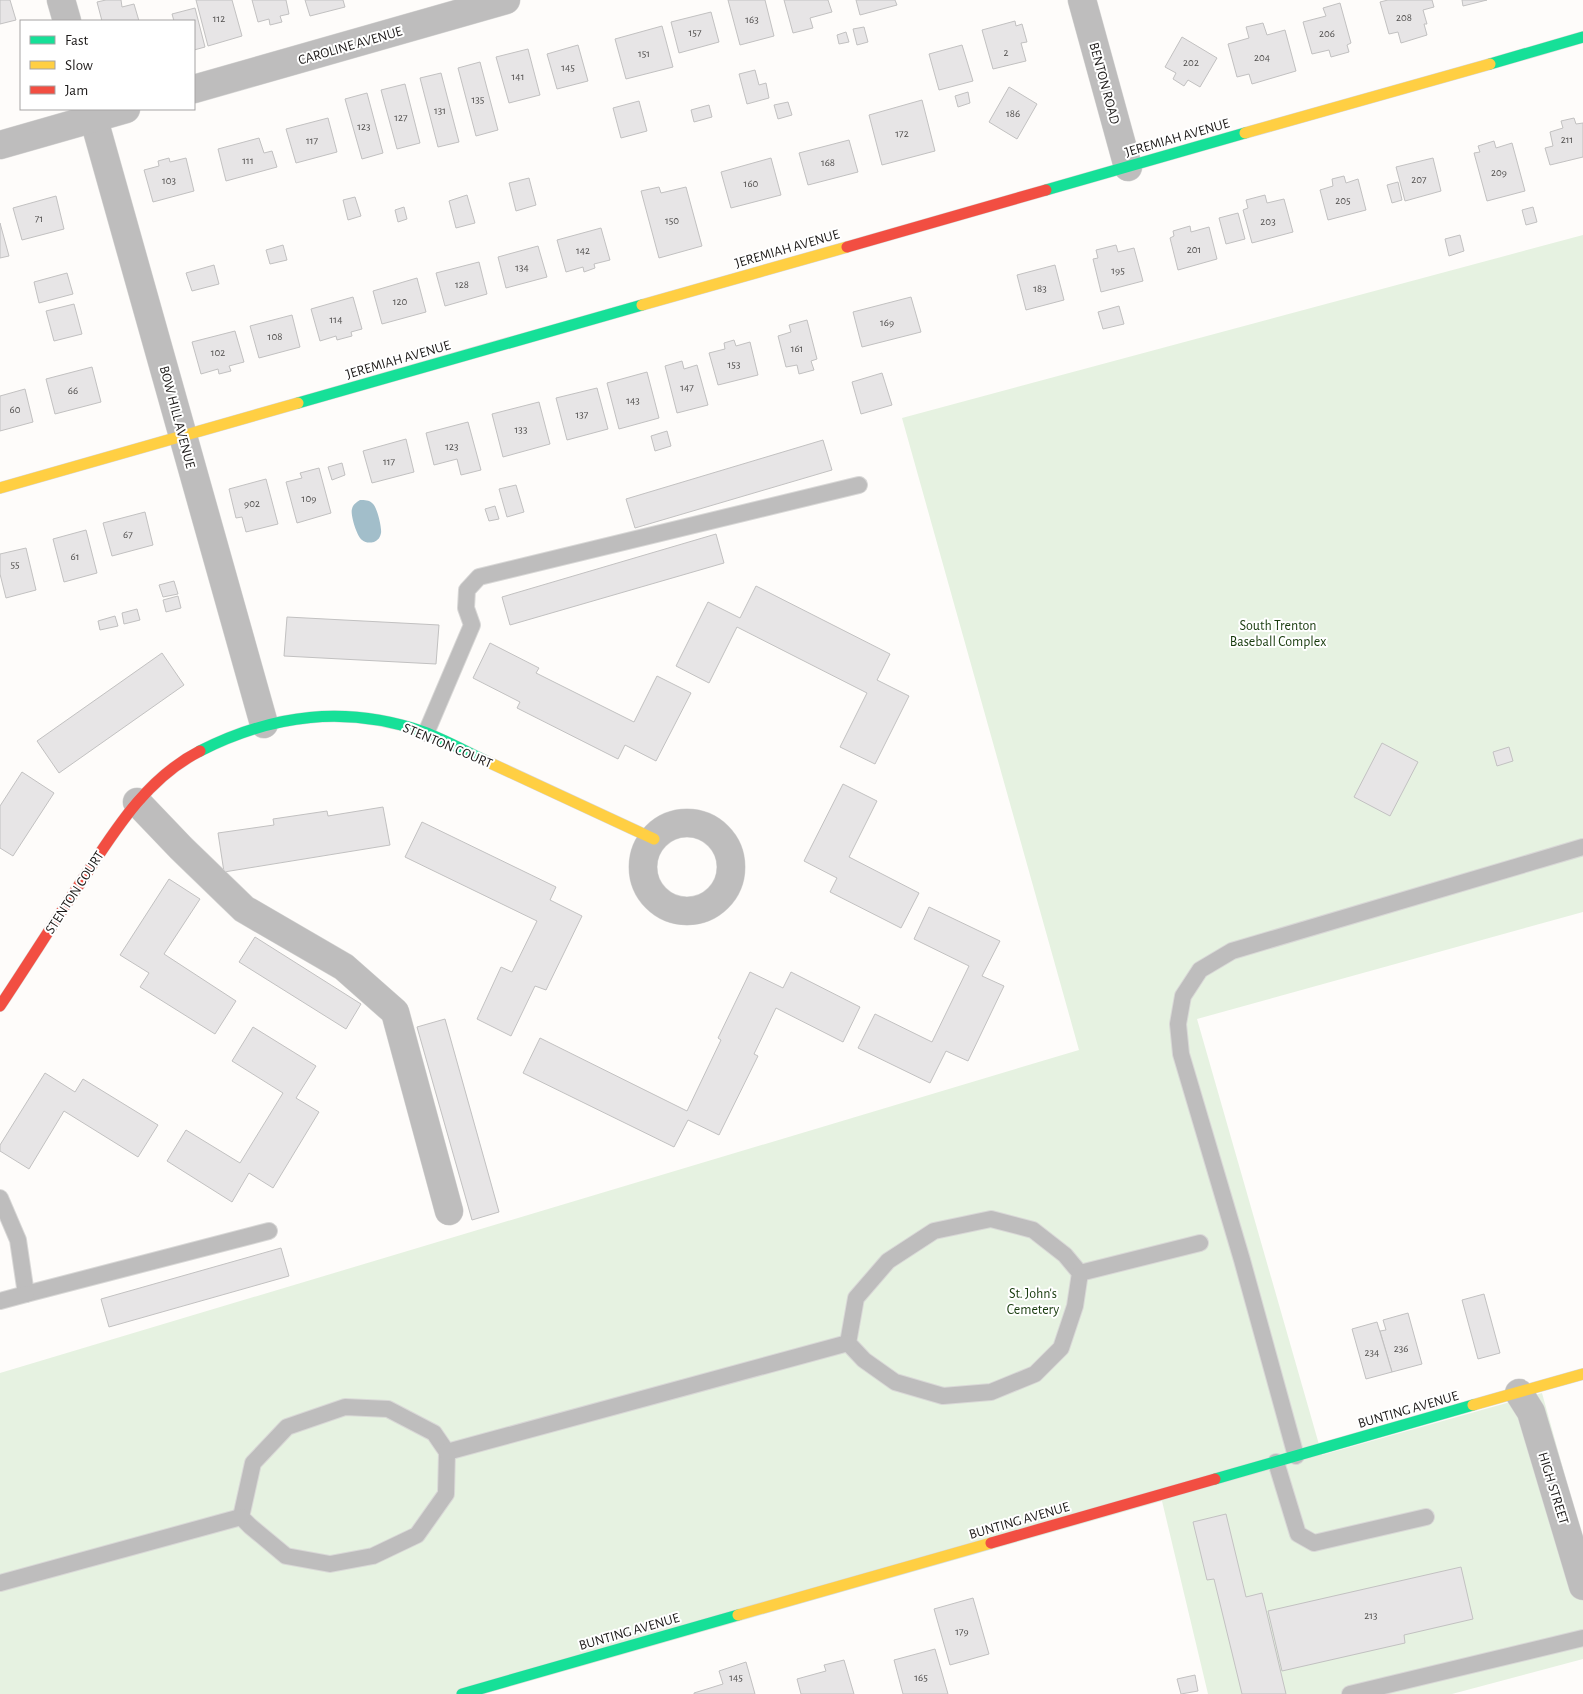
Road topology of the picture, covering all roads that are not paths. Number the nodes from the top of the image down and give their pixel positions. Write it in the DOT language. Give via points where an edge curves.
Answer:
graph roads {
  1 [pos="61,0"];
  2 [pos="506,0"];
  3 [pos="1082,0"];
  4 [pos="67,20"];
  5 [pos="1583,37"];
  6 [pos="195,89"];
  7 [pos="118,110"];
  8 [pos="93,113"];
  9 [pos="0,145"];
  10 [pos="1128,167"];
  11 [pos="183,436"];
  12 [pos="859,485"];
  13 [pos="0,488"];
  14 [pos="264,724"];
  15 [pos="426,733"];
  16 [pos="137,802"];
  17 [pos="654,839"];
  18 [pos="1583,847"];
  19 [pos="0,1006"];
  20 [pos="0,1198"];
  21 [pos="449,1211"];
  22 [pos="269,1231"];
  23 [pos="1200,1244"];
  24 [pos="1080,1273"];
  25 [pos="26,1294"];
  26 [pos="0,1301"];
  27 [pos="848,1343"];
  28 [pos="1583,1374"];
  29 [pos="1519,1393"];
  30 [pos="447,1452"];
  31 [pos="1296,1456"];
  32 [pos="1276,1462"];
  33 [pos="241,1517"];
  34 [pos="1426,1517"];
  35 [pos="0,1584"];
  36 [pos="1583,1586"];
  37 [pos="1583,1638"];
  38 [pos="462,1694"];
  39 [pos="1350,1694"];
  1 -- 4 [label="street"];
  2 -- 6 [label="street, CAROLINE AVENUE"];
  3 -- 10 [label="street, BENTON ROAD"];
  5 -- 10 [label="street, JEREMIAH AVENUE"];
  7 -- 8 [label="street"];
  8 -- 9 [label="street"];
  8 -- 11 [label="street, BOW HILL AVENUE"];
  10 -- 11 [label="street, JEREMIAH AVENUE"];
  11 -- 13 [label="street, JEREMIAH AVENUE"];
  11 -- 14 [label="street, BOW HILL AVENUE"];
  12 -- 15 [label="lane" via="478,577 467,590 466,608 472,625"];
  14 -- 15 [label="street, STENTON COURT" via="307,717 353,716 399,724"];
  14 -- 16 [label="street, STENTON COURT" via="222,739 186,759"];
  15 -- 17 [label="street, STENTON COURT"];
  16 -- 19 [label="street, STENTON COURT" via="122,819"];
  16 -- 21 [label="street" via="244,910 344,967 395,1012"];
  18 -- 31 [label="lane" via="1232,951 1200,970 1183,996 1178,1024 1181,1054"];
  20 -- 25 [label="lane" via="18,1240"];
  22 -- 25 [label="lane"];
  23 -- 24 [label="lane"];
  24 -- 27 [label="lane" via="1065,1255 1033,1230 990,1219 934,1231 888,1262 856,1298"];
  24 -- 27 [label="lane" via="1075,1306 1061,1348 1035,1374 991,1392 943,1396 895,1382 864,1360"];
  25 -- 26 [label="lane"];
  27 -- 30 [label="lane"];
  28 -- 29 [label="street, BUNTING AVENUE"];
  29 -- 31 [label="street, BUNTING AVENUE"];
  29 -- 36 [label="street, HIGH STREET" via="1531,1412"];
  30 -- 33 [label="lane" via="434,1434 388,1409 345,1407 287,1427 253,1463"];
  30 -- 33 [label="lane" via="446,1494 417,1534 372,1556 330,1564 286,1556"];
  31 -- 32 [label="street, BUNTING AVENUE"];
  32 -- 34 [label="lane" via="1298,1534 1314,1543"];
  32 -- 38 [label="street, BUNTING AVENUE"];
  33 -- 35 [label="lane"];
  37 -- 39 [label="lane"];
}
